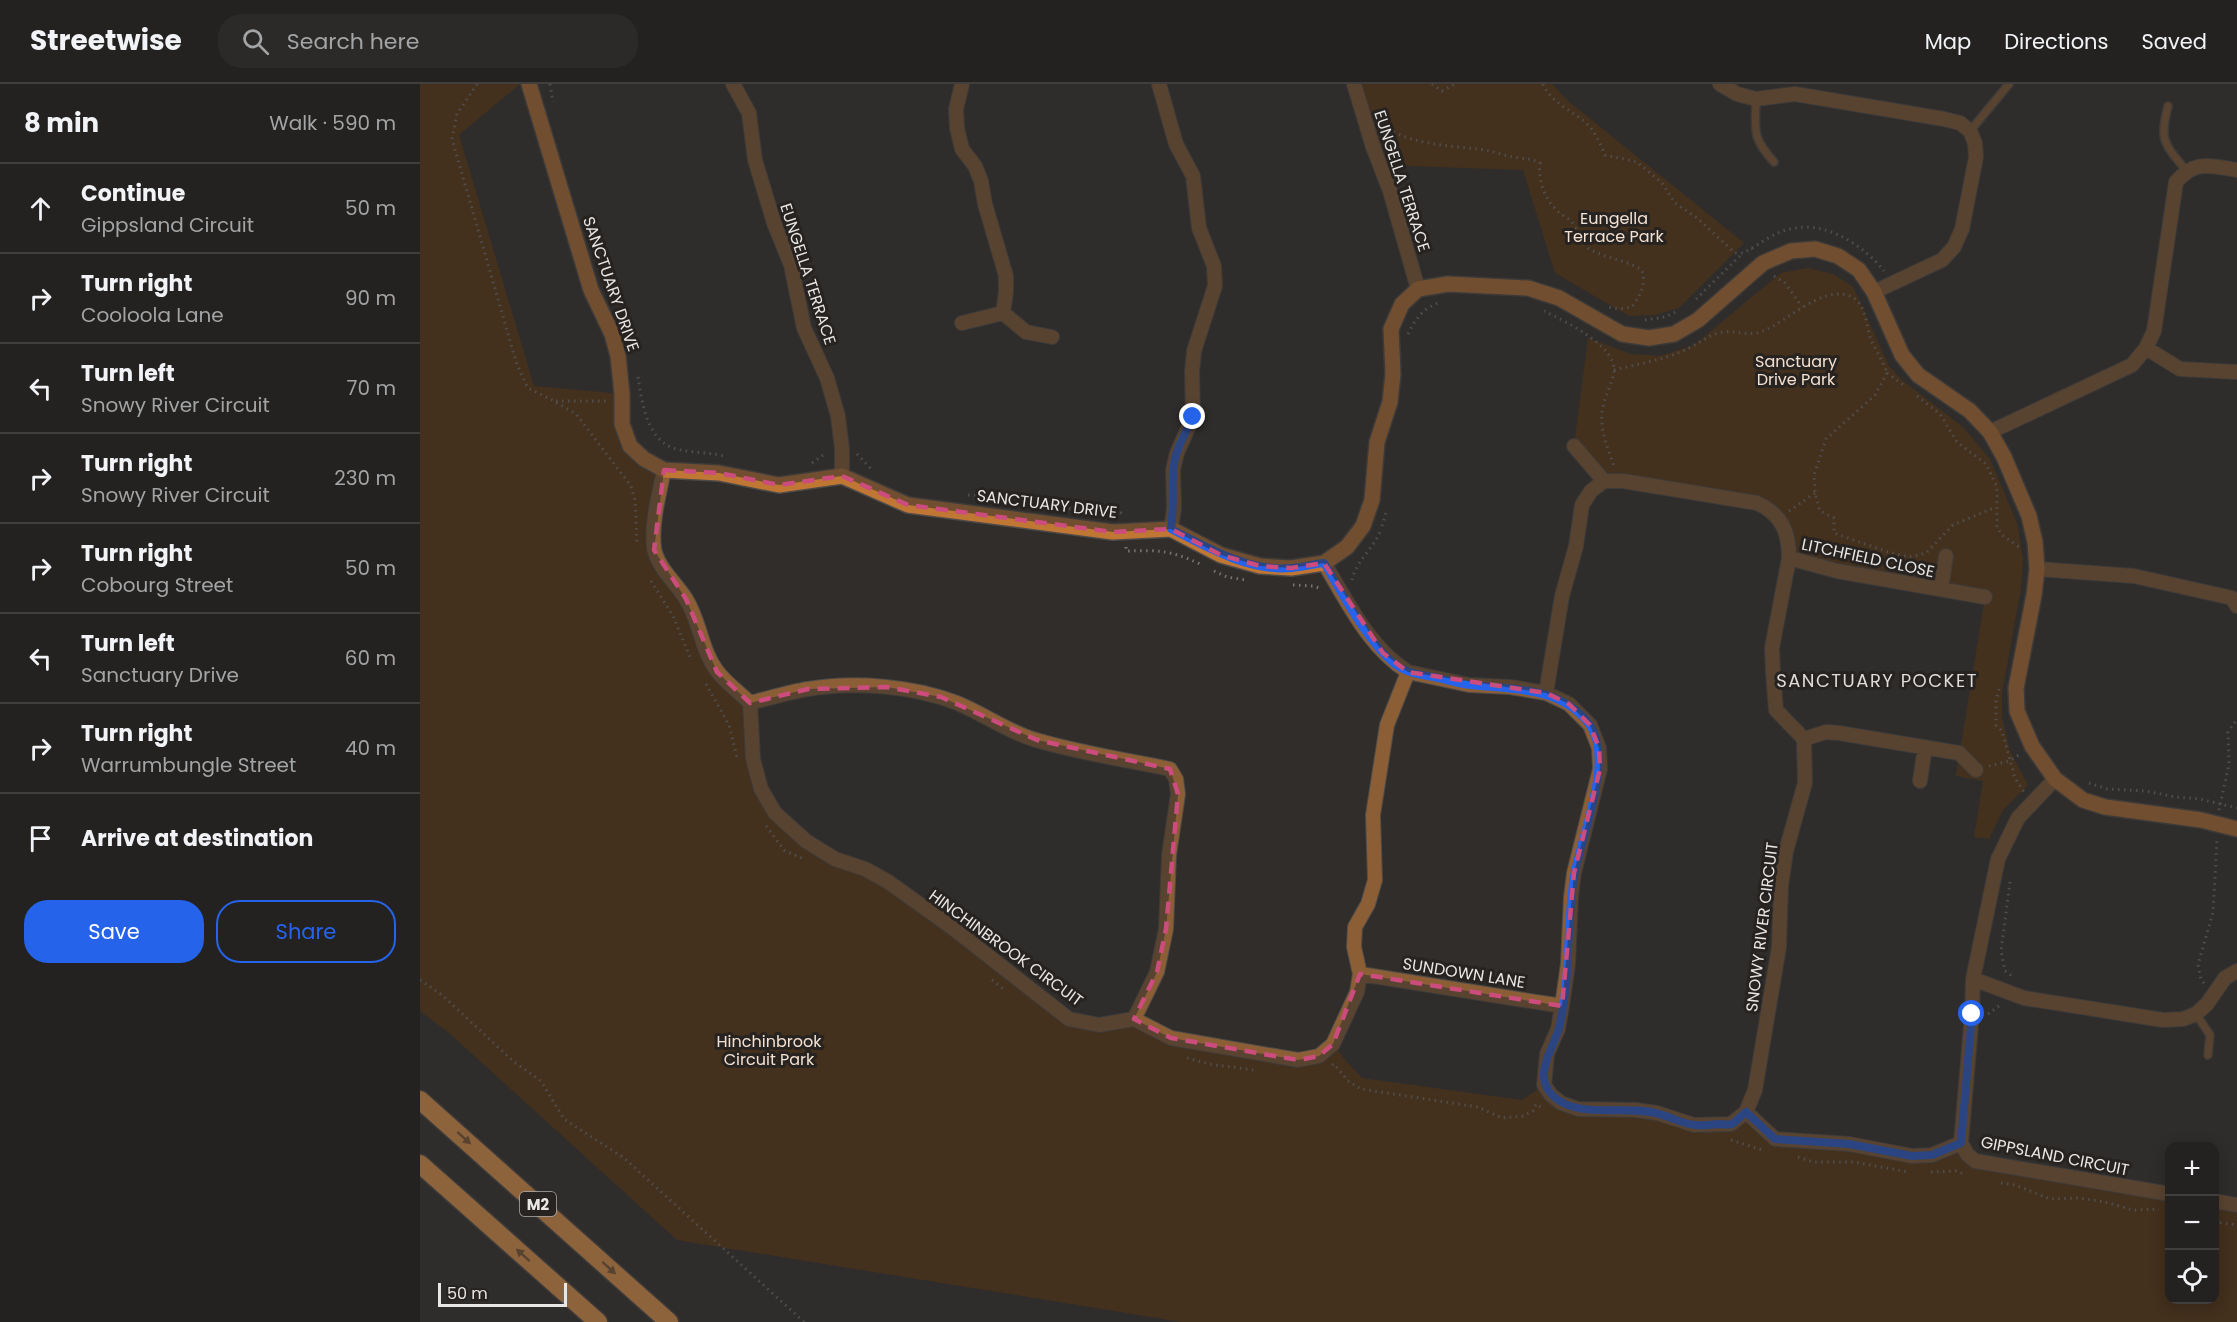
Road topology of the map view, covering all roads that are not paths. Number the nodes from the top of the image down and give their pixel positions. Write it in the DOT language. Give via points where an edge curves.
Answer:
graph roads {
  1 [pos="529,84"];
  2 [pos="733,84"];
  3 [pos="962,84"];
  4 [pos="1159,84"];
  5 [pos="1354,84"];
  6 [pos="1720,84"];
  7 [pos="2009,84"];
  8 [pos="1756,99"];
  9 [pos="2168,106"];
  10 [pos="1970,131"];
  11 [pos="1774,162"];
  12 [pos="2186,170"];
  13 [pos="2237,170"];
  14 [pos="1418,289"];
  15 [pos="1874,292"];
  16 [pos="1003,313"];
  17 [pos="962,323"];
  18 [pos="1052,337"];
  19 [pos="2146,348"];
  20 [pos="2237,372"];
  21 [pos="1990,432"];
  22 [pos="1574,446"];
  23 [pos="664,470"];
  24 [pos="842,476"];
  25 [pos="1604,481"];
  26 [pos="1171,529"];
  27 [pos="1946,556"];
  28 [pos="1788,558"];
  29 [pos="1324,563"];
  30 [pos="2037,569"];
  31 [pos="1941,590"];
  32 [pos="1985,597"];
  33 [pos="2235,599"];
  34 [pos="1407,672"];
  35 [pos="1546,693"];
  36 [pos="750,703"];
  37 [pos="1804,739"];
  38 [pos="1925,747"];
  39 [pos="1976,770"];
  40 [pos="2055,779"];
  41 [pos="1920,781"];
  42 [pos="2237,829"];
  43 [pos="2237,971"];
  44 [pos="1360,974"];
  45 [pos="1973,979"];
  46 [pos="1562,1006"];
  47 [pos="2196,1014"];
  48 [pos="1134,1019"];
  49 [pos="2208,1055"];
  50 [pos="420,1100"];
  51 [pos="1746,1112"];
  52 [pos="1964,1149"];
  53 [pos="420,1164"];
  54 [pos="2165,1193"];
  55 [pos="2219,1202"];
  56 [pos="2237,1205"];
  57 [pos="598,1322"];
  58 [pos="669,1322"];
  1 -- 23 [label="street, SANCTUARY DRIVE" via="591,290 612,334 618,356 622,424 630,446"];
  2 -- 24 [label="street, EUNGELLA TERRACE" via="749,113 754,160 785,245 804,328 838,416"];
  3 -- 16 [label="street" via="956,109 957,128 962,148 981,181 1006,276"];
  4 -- 26 [label="street" via="1176,144 1193,176 1199,228 1214,266 1215,285 1194,351 1193,417 1173,470"];
  5 -- 14 [label="street, EUNGELLA TERRACE"];
  6 -- 8 [label="street"];
  7 -- 10 [label="lane"];
  8 -- 10 [label="street" via="1795,94 1944,118"];
  8 -- 11 [label="lane" via="1757,138"];
  9 -- 12 [label="lane" via="2163,126 2166,146"];
  10 -- 15 [label="street" via="1976,157 1962,229 1954,247 1942,260"];
  12 -- 13 [label="street" via="2206,165"];
  12 -- 19 [label="street" via="2176,182 2154,331"];
  14 -- 15 [label="street" via="1448,284 1528,288 1559,297 1622,334 1649,338 1674,334 1698,320 1763,263 1791,251 1815,249 1838,256 1859,270"];
  14 -- 29 [label="street" via="1402,303 1391,329 1390,402 1377,442 1372,500 1364,526 1347,547"];
  15 -- 21 [label="street" via="1902,355 1918,375 1970,411"];
  16 -- 17 [label="street"];
  16 -- 18 [label="street" via="1026,332"];
  19 -- 20 [label="street" via="2180,369"];
  19 -- 21 [label="street" via="2132,365"];
  21 -- 30 [label="street" via="2029,516"];
  22 -- 25 [label="street"];
  23 -- 24 [label="street" via="719,472 779,485"];
  23 -- 36 [label="street" via="654,550 691,609 717,672"];
  24 -- 26 [label="street, SANCTUARY DRIVE" via="908,505 1113,532"];
  25 -- 28 [label="street" via="1623,480 1757,502 1779,518 1789,543"];
  25 -- 35 [label="street" via="1582,505"];
  26 -- 29 [label="street" via="1221,555 1260,566 1291,568"];
  27 -- 31 [label="street, LITCHFIELD CLOSE"];
  28 -- 31 [label="street, LITCHFIELD CLOSE"];
  28 -- 37 [label="street" via="1772,648 1776,710"];
  29 -- 34 [label="street" via="1383,653"];
  30 -- 33 [label="street" via="2134,576"];
  30 -- 40 [label="street" via="2016,688 2018,711 2032,746"];
  31 -- 32 [label="street, LITCHFIELD CLOSE"];
  34 -- 35 [label="street" via="1469,685"];
  34 -- 44 [label="street" via="1387,725 1378,781 1373,814 1375,880 1355,927 1354,947"];
  35 -- 46 [label="street" via="1569,704 1590,725 1599,748 1600,769 1574,873"];
  36 -- 48 [label="street, HINCHINBROOK CIRCUIT" via="753,759 761,789 775,813 807,841 835,859 888,881 1069,1019 1099,1025"];
  36 -- 48 [label="street" via="808,689 887,687 950,700 1037,740 1170,769 1178,794 1169,855 1166,930 1157,972"];
  37 -- 38 [label="street" via="1826,732"];
  37 -- 51 [label="street, SNOWY RIVER CIRCUIT" via="1805,783 1786,851 1779,947 1755,1090"];
  38 -- 39 [label="street" via="1959,753"];
  38 -- 41 [label="street"];
  40 -- 42 [label="street" via="2083,800 2104,807"];
  40 -- 45 [label="street, GIPPSLAND CIRCUIT" via="2018,818 1998,859"];
  43 -- 47 [label="street" via="2225,978"];
  44 -- 46 [label="street, SUNDOWN LANE"];
  44 -- 48 [label="street" via="1357,992 1333,1044 1319,1056 1298,1060 1171,1038"];
  45 -- 47 [label="street" via="2024,998 2163,1020"];
  45 -- 52 [label="street, GIPPSLAND CIRCUIT"];
  46 -- 51 [label="street" via="1558,1029 1547,1054 1544,1085 1561,1103 1578,1109 1657,1113 1694,1125 1731,1124"];
  47 -- 49 [label="lane" via="2210,1035"];
  50 -- 58 [label="highway, M2, one-way"];
  51 -- 52 [label="street" via="1775,1139 1849,1144 1912,1156"];
  52 -- 54 [label="street, GIPPSLAND CIRCUIT" via="1975,1161"];
  57 -- 53 [label="highway, one-way"];
  55 -- 56 [label="street"];
}
